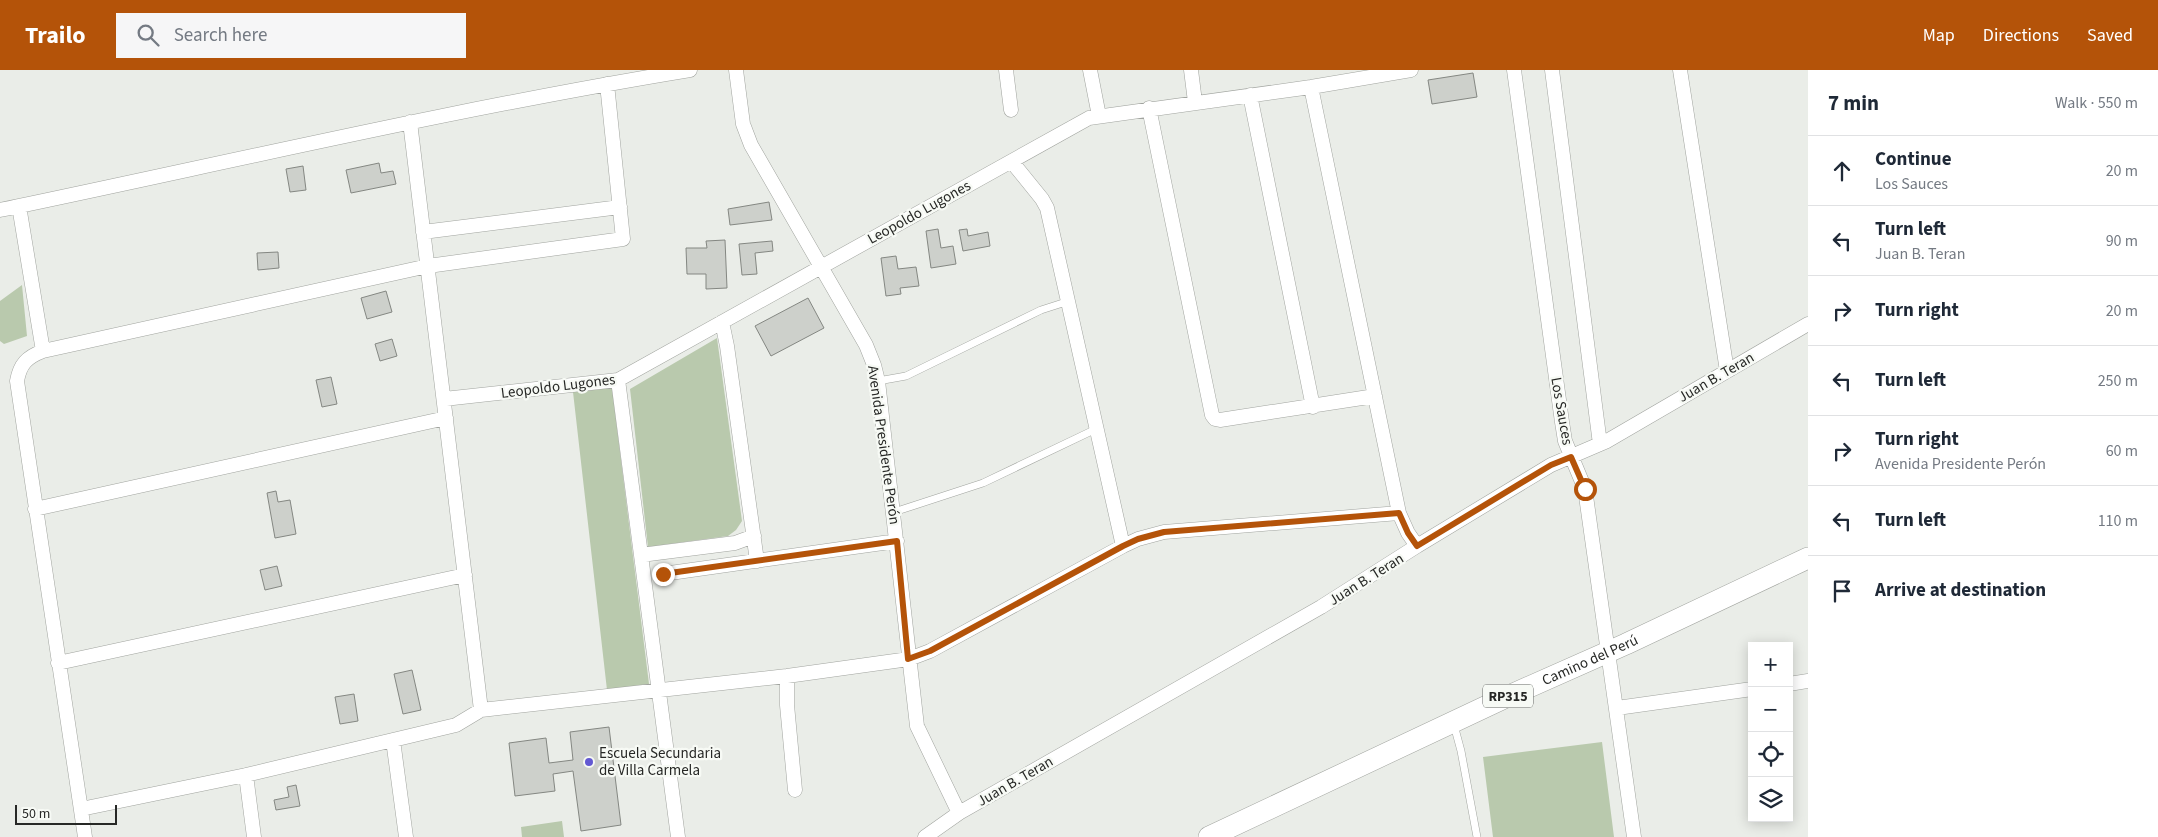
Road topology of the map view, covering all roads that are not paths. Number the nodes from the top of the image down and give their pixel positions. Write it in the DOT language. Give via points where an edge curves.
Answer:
graph roads {
  1 [pos="690,70"];
  2 [pos="736,70"];
  3 [pos="1006,70"];
  4 [pos="1090,70"];
  5 [pos="1191,70"];
  6 [pos="1412,70"];
  7 [pos="1514,70"];
  8 [pos="1552,70"];
  9 [pos="1680,70"];
  10 [pos="1353,75"];
  11 [pos="607,84"];
  12 [pos="1311,87"];
  13 [pos="1250,95"];
  14 [pos="1195,102"];
  15 [pos="1149,108"];
  16 [pos="1011,110"];
  17 [pos="1098,116"];
  18 [pos="410,122"];
  19 [pos="1012,162"];
  20 [pos="18,206"];
  21 [pos="620,207"];
  22 [pos="0,210"];
  23 [pos="423,232"];
  24 [pos="428,266"];
  25 [pos="820,266"];
  26 [pos="1069,301"];
  27 [pos="722,322"];
  28 [pos="1808,324"];
  29 [pos="43,350"];
  30 [pos="1727,371"];
  31 [pos="618,380"];
  32 [pos="878,381"];
  33 [pos="1375,396"];
  34 [pos="444,399"];
  35 [pos="1313,407"];
  36 [pos="446,418"];
  37 [pos="1096,429"];
  38 [pos="1600,444"];
  39 [pos="1571,457"];
  40 [pos="35,509"];
  41 [pos="894,512"];
  42 [pos="1399,513"];
  43 [pos="754,536"];
  44 [pos="897,541"];
  45 [pos="1123,546"];
  46 [pos="1417,546"];
  47 [pos="641,555"];
  48 [pos="1808,558"];
  49 [pos="757,561"];
  50 [pos="663,574"];
  51 [pos="465,575"];
  52 [pos="1609,651"];
  53 [pos="908,659"];
  54 [pos="58,662"];
  55 [pos="786,676"];
  56 [pos="1808,681"];
  57 [pos="1793,683"];
  58 [pos="1748,690"];
  59 [pos="658,691"];
  60 [pos="1617,708"];
  61 [pos="482,710"];
  62 [pos="1453,723"];
  63 [pos="393,740"];
  64 [pos="246,775"];
  65 [pos="795,790"];
  66 [pos="80,809"];
  67 [pos="959,813"];
  68 [pos="85,837"];
  69 [pos="254,837"];
  70 [pos="406,837"];
  71 [pos="678,837"];
  72 [pos="925,837"];
  73 [pos="1209,837"];
  74 [pos="1477,837"];
  75 [pos="1634,837"];
  1 -- 11 [label="street"];
  2 -- 25 [label="street, Avenida Presidente Perón" via="743,124 751,145"];
  3 -- 16 [label="street"];
  4 -- 17 [label="street"];
  5 -- 14 [label="street"];
  6 -- 10 [label="street, Leopoldo Lugones"];
  7 -- 39 [label="street, Los Sauces" via="1562,422"];
  8 -- 38 [label="street"];
  9 -- 30 [label="street"];
  10 -- 12 [label="street, Leopoldo Lugones"];
  11 -- 18 [label="street"];
  11 -- 21 [label="street"];
  12 -- 13 [label="street, Leopoldo Lugones"];
  12 -- 33 [label="street"];
  13 -- 14 [label="street, Leopoldo Lugones"];
  13 -- 35 [label="street"];
  14 -- 15 [label="street, Leopoldo Lugones"];
  15 -- 17 [label="street, Leopoldo Lugones"];
  15 -- 35 [label="street" via="1212,415 1220,420"];
  17 -- 19 [label="street, Leopoldo Lugones" via="1080,122"];
  18 -- 20 [label="street"];
  18 -- 23 [label="street"];
  19 -- 25 [label="street, Leopoldo Lugones"];
  19 -- 26 [label="street" via="1047,208"];
  20 -- 22 [label="street"];
  20 -- 29 [label="street"];
  21 -- 23 [label="street"];
  21 -- 24 [label="street" via="623,239"];
  23 -- 24 [label="street"];
  24 -- 29 [label="street"];
  24 -- 34 [label="street"];
  25 -- 27 [label="street, Leopoldo Lugones"];
  25 -- 32 [label="street, Avenida Presidente Perón" via="866,345"];
  26 -- 32 [label="lane" via="1042,310 906,376"];
  26 -- 37 [label="street"];
  27 -- 31 [label="street, Leopoldo Lugones"];
  27 -- 43 [label="street"];
  28 -- 30 [label="street, Juan B. Teran"];
  29 -- 40 [label="street" via="23,362 17,381"];
  30 -- 38 [label="street, Juan B. Teran"];
  31 -- 34 [label="street, Leopoldo Lugones"];
  31 -- 47 [label="street"];
  32 -- 41 [label="street, Avenida Presidente Perón"];
  33 -- 35 [label="street"];
  33 -- 42 [label="street"];
  34 -- 36 [label="street"];
  36 -- 40 [label="street"];
  36 -- 51 [label="street"];
  37 -- 41 [label="lane" via="983,483"];
  37 -- 45 [label="street"];
  38 -- 39 [label="street, Juan B. Teran"];
  39 -- 46 [label="street, Juan B. Teran" via="1551,465"];
  39 -- 52 [label="street, Los Sauces" via="1585,489"];
  40 -- 54 [label="street"];
  41 -- 44 [label="street, Avenida Presidente Perón"];
  42 -- 45 [label="street" via="1178,530 1138,539"];
  42 -- 46 [label="street"];
  43 -- 47 [label="street" via="735,543"];
  43 -- 49 [label="street"];
  44 -- 49 [label="street"];
  44 -- 53 [label="street, Avenida Presidente Perón"];
  45 -- 53 [label="street" via="930,651"];
  46 -- 67 [label="street, Juan B. Teran" via="1321,607"];
  47 -- 59 [label="street"];
  48 -- 52 [label="main road, Camino del Perú / RP315"];
  49 -- 50 [label="street"];
  51 -- 54 [label="street"];
  51 -- 61 [label="street"];
  52 -- 60 [label="street, Los Sauces"];
  52 -- 62 [label="main road, Camino del Perú / RP315"];
  53 -- 55 [label="street"];
  53 -- 67 [label="street, Avenida Presidente Perón" via="917,726"];
  54 -- 66 [label="street"];
  55 -- 59 [label="street"];
  55 -- 65 [label="street"];
  56 -- 57 [label="street"];
  58 -- 60 [label="street"];
  59 -- 61 [label="street"];
  59 -- 71 [label="street"];
  60 -- 75 [label="street, Los Sauces"];
  61 -- 63 [label="street" via="456,725"];
  62 -- 73 [label="main road, Camino del Perú / RP315"];
  62 -- 74 [label="lane"];
  63 -- 64 [label="street"];
  63 -- 70 [label="street"];
  64 -- 66 [label="street"];
  64 -- 69 [label="street"];
  66 -- 68 [label="street"];
  67 -- 72 [label="street, Juan B. Teran"];
}
